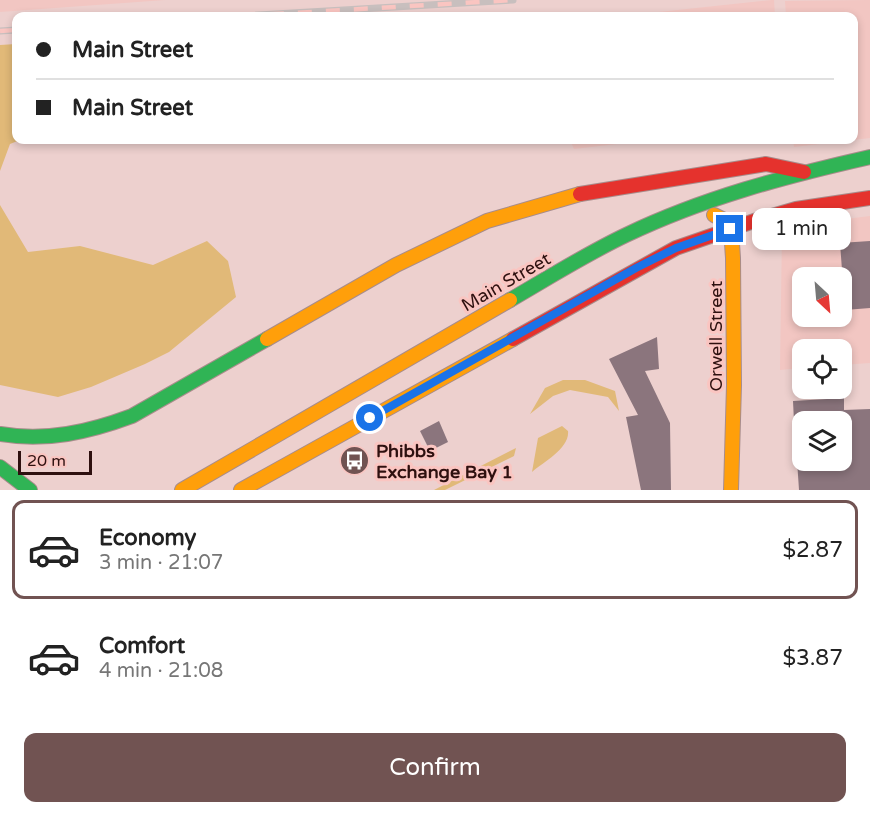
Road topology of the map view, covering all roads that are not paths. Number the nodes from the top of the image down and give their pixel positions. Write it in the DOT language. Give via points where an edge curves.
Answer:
graph roads {
  1 [pos="870,157"];
  2 [pos="804,172"];
  3 [pos="870,198"];
  4 [pos="689,209"];
  5 [pos="730,229"];
  6 [pos="0,434"];
  7 [pos="5,471"];
  8 [pos="30,490"];
  9 [pos="182,490"];
  10 [pos="241,490"];
  11 [pos="731,490"];
  1 -- 2 [label="main road, Main Street"];
  2 -- 4 [label="main road, Main Street"];
  2 -- 6 [label="main road" via="766,164 570,196 487,221 396,266 132,416 71,434"];
  3 -- 5 [label="main road" via="796,209"];
  4 -- 5 [label="main road" via="718,217"];
  4 -- 9 [label="main road, Main Street" via="626,235 551,276"];
  5 -- 10 [label="main road" via="676,248 636,268"];
  5 -- 11 [label="main road, Orwell Street" via="734,374"];
  7 -- 8 [label="main road"];
}
